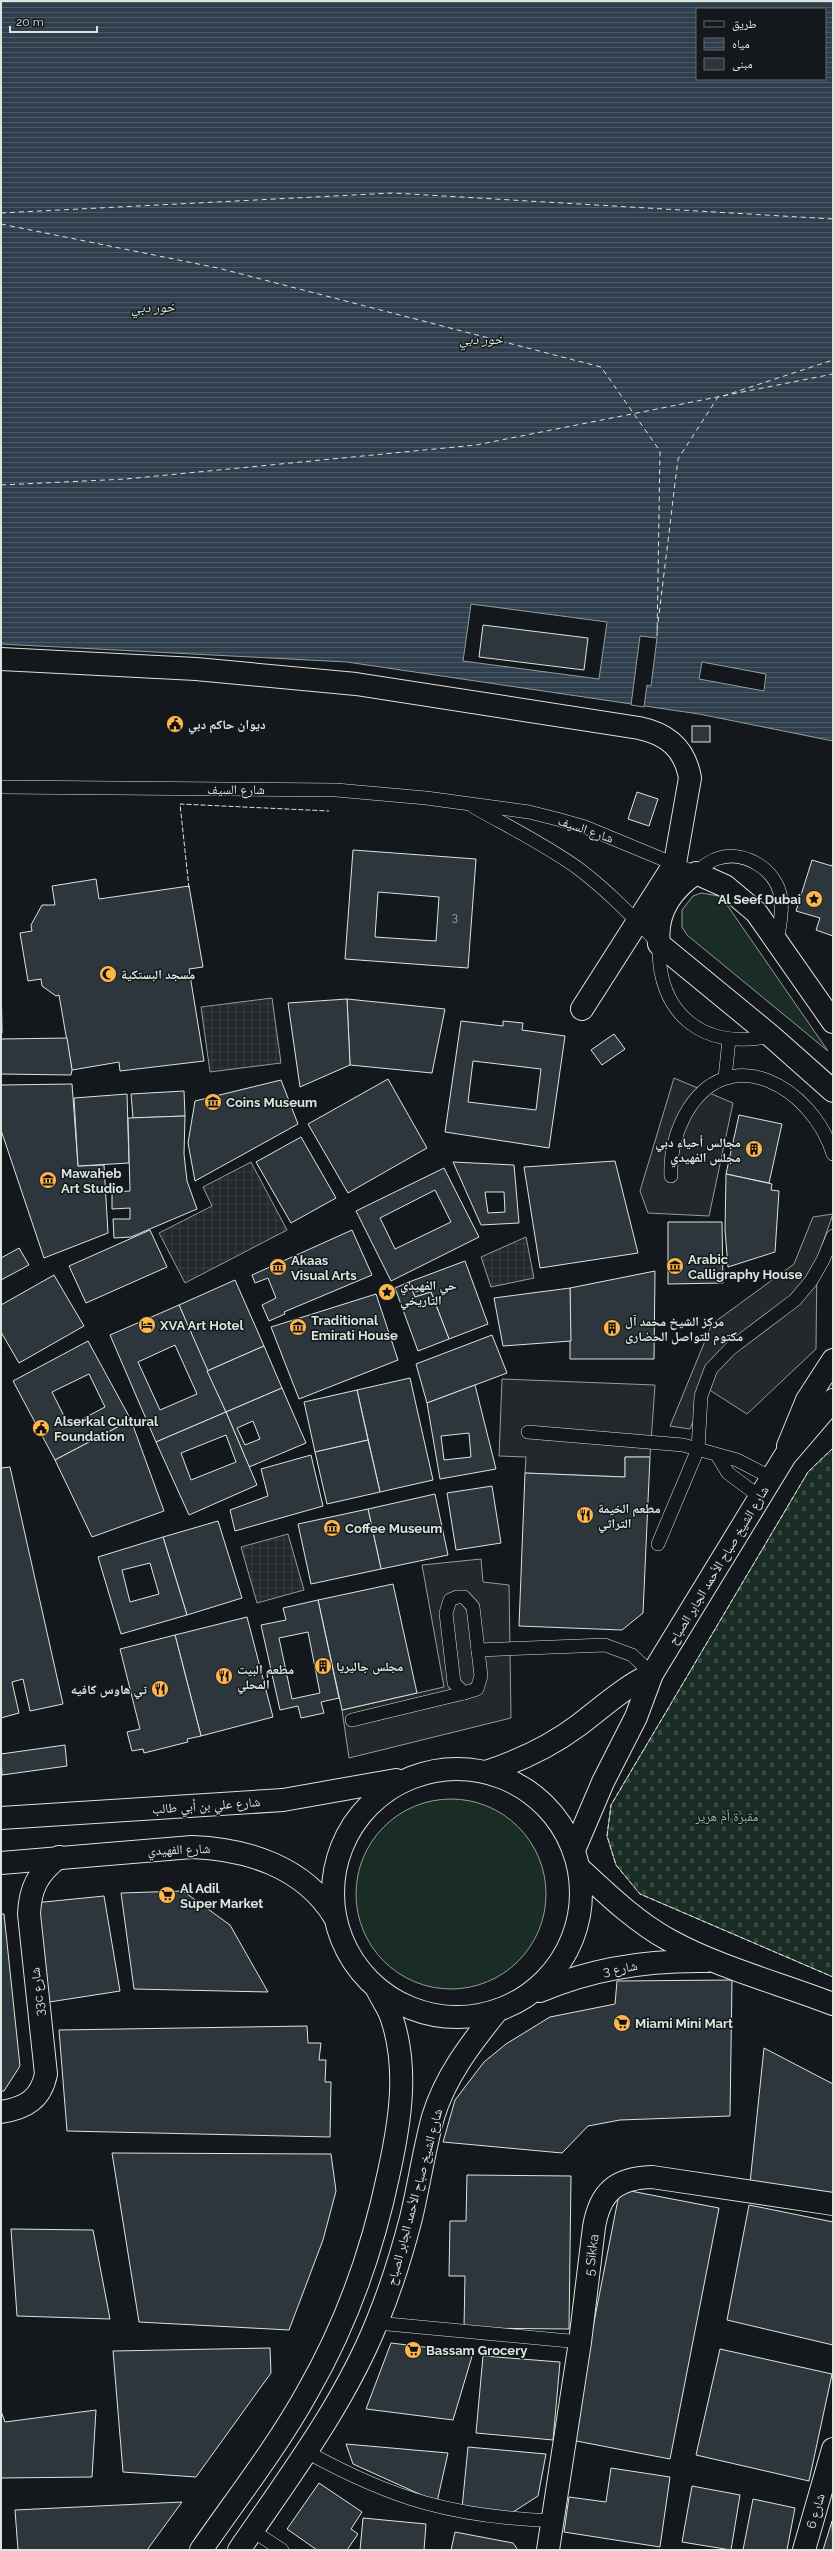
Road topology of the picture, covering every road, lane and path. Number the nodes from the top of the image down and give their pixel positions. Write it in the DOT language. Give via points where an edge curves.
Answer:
graph roads {
  1 [pos="1,659"];
  2 [pos="1,787"];
  3 [pos="470,805"];
  4 [pos="675,864"];
  5 [pos="696,873"];
  6 [pos="639,923"];
  7 [pos="777,942"];
  8 [pos="659,944"];
  9 [pos="582,1009"];
  10 [pos="833,1022"];
  11 [pos="771,1036"];
  12 [pos="729,1040"];
  13 [pos="725,1078"];
  14 [pos="833,1091"];
  15 [pos="833,1154"];
  16 [pos="671,1176"];
  17 [pos="833,1236"];
  18 [pos="833,1360"];
  19 [pos="833,1400"];
  20 [pos="833,1421"];
  21 [pos="528,1432"];
  22 [pos="698,1449"];
  23 [pos="717,1454"];
  24 [pos="785,1456"];
  25 [pos="772,1478"];
  26 [pos="760,1497"];
  27 [pos="658,1544"];
  28 [pos="478,1650"];
  29 [pos="652,1674"];
  30 [pos="464,1693"];
  31 [pos="352,1720"];
  32 [pos="486,1772"];
  33 [pos="409,1778"];
  34 [pos="4,1815"];
  35 [pos="59,1857"];
  36 [pos="577,1859"];
  37 [pos="1,1863"];
  38 [pos="334,1916"];
  39 [pos="716,1962"];
  40 [pos="376,1988"];
  41 [pos="528,1996"];
  42 [pos="833,2004"];
  43 [pos="497,2011"];
  44 [pos="1,2112"];
  45 [pos="833,2204"];
  46 [pos="377,2323"];
  47 [pos="580,2342"];
  48 [pos="833,2449"];
  49 [pos="307,2452"];
  50 [pos="554,2521"];
  51 [pos="253,2531"];
  52 [pos="201,2550"];
  53 [pos="239,2550"];
  54 [pos="282,2550"];
  55 [pos="548,2550"];
  56 [pos="804,2550"];
  1 -- 4 [label="street" via="196,669 356,684 655,731 669,739 681,751 690,778"];
  2 -- 3 [label="lane, شارع السيف" via="336,790"];
  3 -- 4 [label="lane, شارع السيف" via="528,812 585,827"];
  3 -- 6 [label="lane, شارع السيف" via="578,869"];
  4 -- 5 [label="lane, شارع السيف"];
  4 -- 6 [label="street"];
  5 -- 7 [label="street, شارع السيف" via="714,879 746,901"];
  5 -- 7 [label="lane" via="719,858 734,856 751,860 765,869 776,882 781,899"];
  5 -- 8 [label="street" via="684,881 666,903 657,930"];
  6 -- 8 [label="lane, شارع السيف"];
  6 -- 9 [label="street"];
  7 -- 10 [label="street, شارع السيف"];
  8 -- 11 [label="street, شارع السيف"];
  8 -- 12 [label="lane" via="658,966 664,987 674,1006 689,1022 708,1034"];
  11 -- 12 [label="lane"];
  11 -- 14 [label="street, شارع السيف"];
  12 -- 13 [label="lane"];
  13 -- 15 [label="lane" via="752,1076 778,1086 799,1100 817,1119"];
  13 -- 16 [label="lane" via="704,1089 682,1121 672,1150"];
  17 -- 22 [label="lane" via="824,1260 795,1300 730,1349 711,1369 701,1396"];
  18 -- 24 [label="street, شارع الشيخ صباح الأحمد الجابر الصباح" via="807,1400"];
  19 -- 24 [label="street, شارع الشيخ صباح الأحمد الجابر الصباح"];
  20 -- 24 [label="street" via="815,1437"];
  21 -- 22 [label="lane" via="668,1442"];
  22 -- 23 [label="lane"];
  22 -- 27 [label="lane"];
  23 -- 25 [label="lane" via="737,1460"];
  23 -- 26 [label="lane" via="728,1473"];
  24 -- 25 [label="street, شارع الشيخ صباح الأحمد الجابر الصباح"];
  25 -- 26 [label="street, شارع الشيخ صباح الأحمد الجابر الصباح"];
  26 -- 29 [label="street, شارع الشيخ صباح الأحمد الجابر الصباح"];
  28 -- 29 [label="lane" via="605,1645 632,1655"];
  28 -- 30 [label="lane" via="481,1684 477,1689"];
  28 -- 30 [label="lane" via="473,1607 464,1597 450,1600 446,1613 454,1683"];
  29 -- 32 [label="street" via="632,1683 549,1745 517,1762"];
  29 -- 36 [label="street, شارع الشيخ صباح الأحمد الجابر الصباح" via="636,1717 603,1782"];
  30 -- 31 [label="lane"];
  32 -- 33 [label="street" via="451,1769"];
  32 -- 36 [label="street" via="515,1783 531,1792 544,1804 564,1828"];
  33 -- 34 [label="street, شارع علي بن أبي طالب" via="284,1800"];
  33 -- 38 [label="street" via="380,1795 356,1819 340,1849 334,1875"];
  35 -- 37 [label="street, شارع الفهيدي"];
  35 -- 38 [label="street, شارع الفهيدي" via="192,1847 241,1852 277,1866 307,1884 323,1899"];
  35 -- 44 [label="street, 33c شارع" via="45,1867 35,1881 30,1898 29,1914 46,2074 44,2084 32,2102"];
  36 -- 39 [label="street, شارع 3" via="619,1905 686,1949"];
  36 -- 41 [label="street" via="582,1904 573,1940 554,1971"];
  38 -- 40 [label="street" via="346,1949 357,1967"];
  39 -- 41 [label="street, شارع 3" via="681,1961 608,1969 556,1984"];
  39 -- 42 [label="street, شارع 3"];
  40 -- 43 [label="street" via="403,2006 433,2015 465,2017"];
  40 -- 52 [label="street" via="391,2016 402,2076 401,2106 380,2213 367,2259 338,2333 308,2392"];
  41 -- 43 [label="street, شارع 3"];
  43 -- 46 [label="street, شارع الشيخ صباح الأحمد الجابر الصباح" via="449,2079 433,2117 410,2220 395,2274"];
  45 -- 47 [label="street, 5 Sikka" via="652,2177 634,2178 618,2184 605,2195 597,2210"];
  46 -- 47 [label="lane"];
  46 -- 49 [label="street, شارع الشيخ صباح الأحمد الجابر الصباح" via="351,2379"];
  47 -- 50 [label="street, 5 Sikka"];
  48 -- 56 [label="street, شارع 6"];
  49 -- 50 [label="lane" via="352,2477 422,2503 451,2511 502,2519"];
  49 -- 51 [label="street, شارع الشيخ صباح الأحمد الجابر الصباح"];
  50 -- 55 [label="street, 5 Sikka"];
  51 -- 53 [label="street, شارع الشيخ صباح الأحمد الجابر الصباح"];
  51 -- 54 [label="lane"];
}
